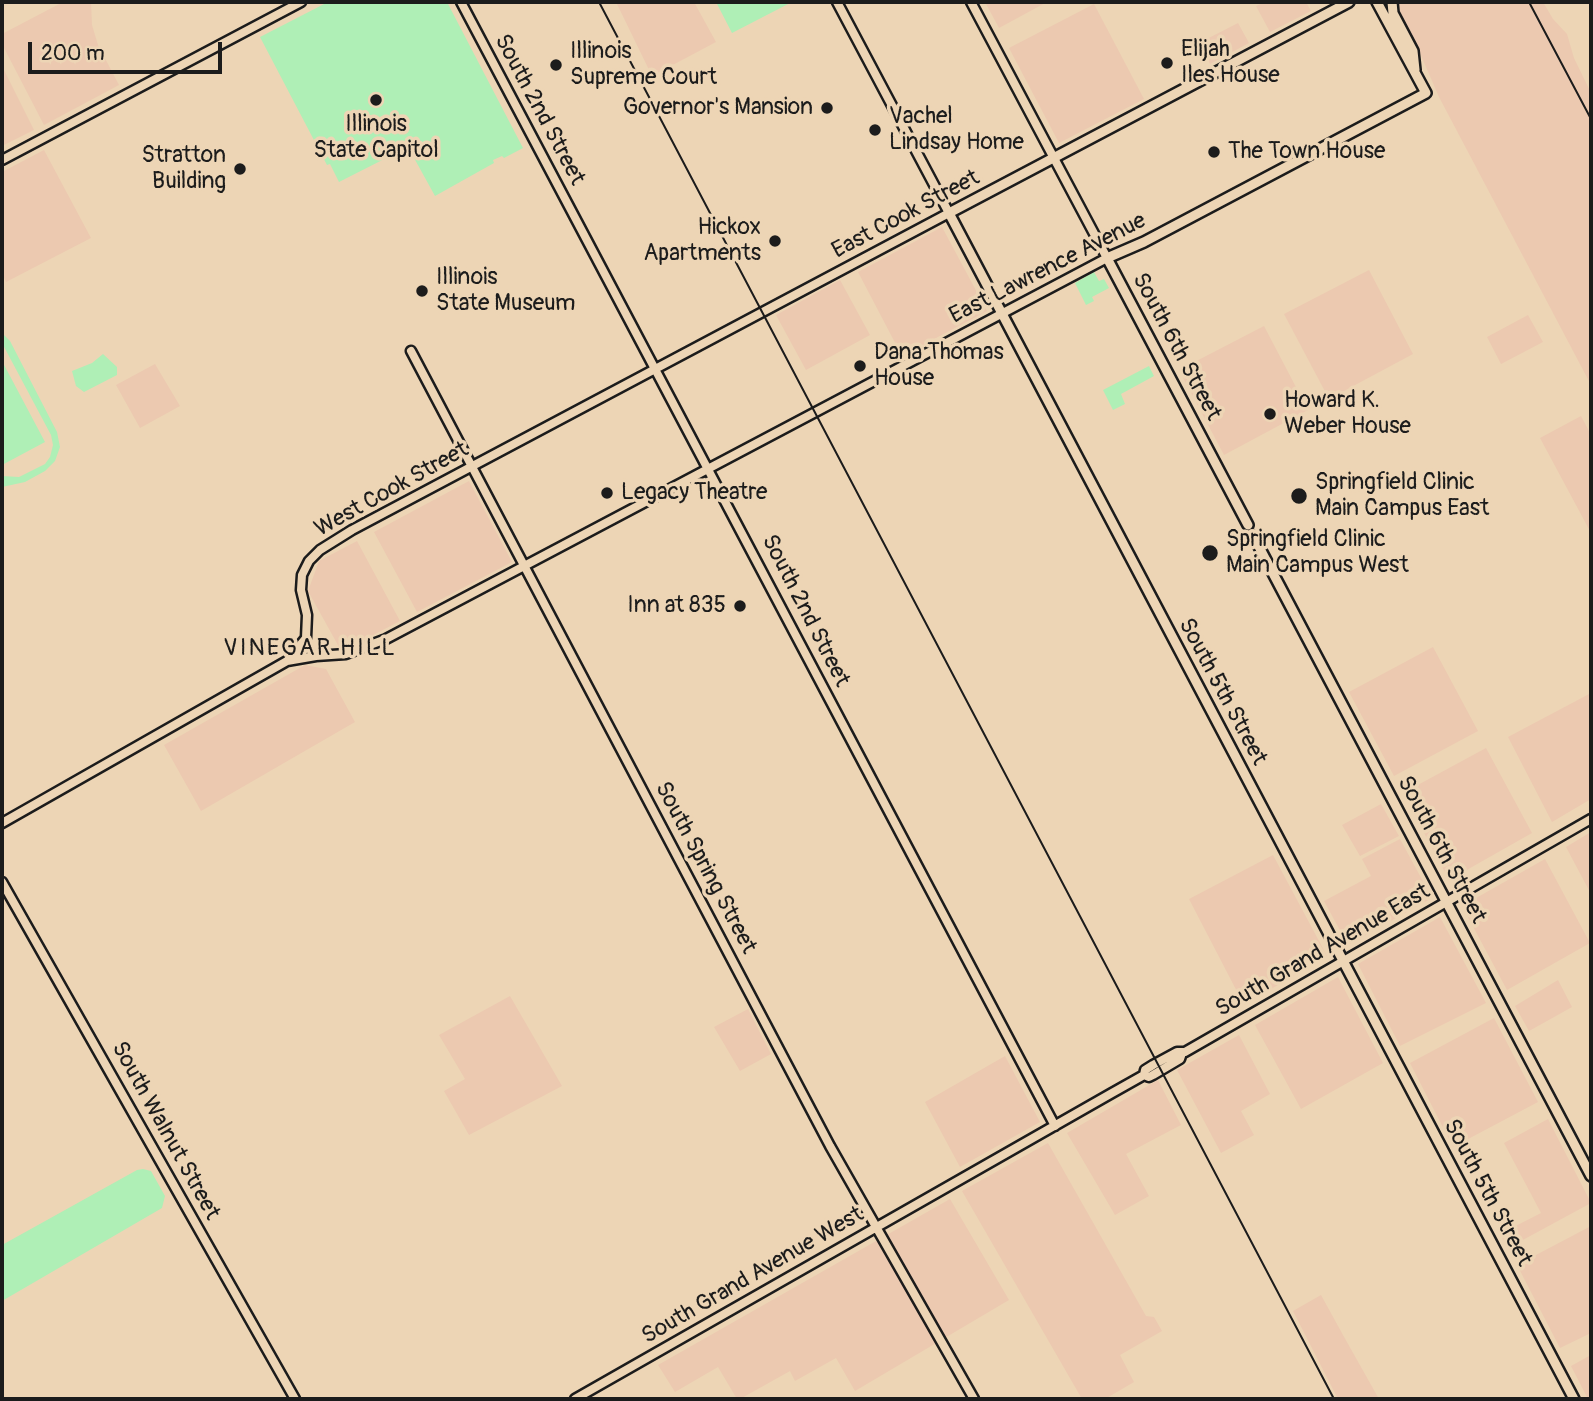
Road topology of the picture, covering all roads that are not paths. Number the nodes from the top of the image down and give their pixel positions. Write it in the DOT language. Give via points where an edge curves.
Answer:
graph roads {
  1 [pos="301,2"];
  2 [pos="461,2"];
  3 [pos="837,2"];
  4 [pos="971,2"];
  5 [pos="1349,2"];
  6 [pos="1377,2"];
  7 [pos="1392,2"];
  8 [pos="1415,72"];
  9 [pos="1054,157"];
  10 [pos="2,160"];
  11 [pos="948,213"];
  12 [pos="1107,258"];
  13 [pos="1002,314"];
  14 [pos="411,351"];
  15 [pos="655,370"];
  16 [pos="555,423"];
  17 [pos="472,467"];
  18 [pos="709,469"];
  19 [pos="1248,525"];
  20 [pos="1257,543"];
  21 [pos="525,565"];
  22 [pos="287,661"];
  23 [pos="1591,819"];
  24 [pos="2,822"];
  25 [pos="2,882"];
  26 [pos="1447,901"];
  27 [pos="1343,961"];
  28 [pos="1055,1126"];
  29 [pos="1591,1176"];
  30 [pos="951,1185"];
  31 [pos="875,1229"];
  32 [pos="295,1399"];
  33 [pos="575,1399"];
  34 [pos="974,1399"];
  35 [pos="1574,1399"];
  1 -- 10 [label="street"];
  2 -- 15 [label="street, South 2nd Street"];
  3 -- 11 [label="street, South 5th Street"];
  4 -- 9 [label="street, South 6th Street"];
  5 -- 9 [label="main road, East Cook Street"];
  6 -- 8 [label="main road"];
  7 -- 8 [label="main road" via="1413,51"];
  8 -- 12 [label="main road, East Lawrence Avenue" via="1426,93"];
  9 -- 11 [label="main road, East Cook Street"];
  9 -- 12 [label="street, South 6th Street"];
  11 -- 13 [label="main road, South 5th Street"];
  11 -- 15 [label="street, East Cook Street"];
  12 -- 13 [label="street, East Lawrence Avenue"];
  12 -- 19 [label="main road, South 6th Street"];
  13 -- 18 [label="street, East Lawrence Avenue"];
  13 -- 27 [label="main road, South 5th Street"];
  14 -- 17 [label="street, South Spring Street"];
  15 -- 16 [label="street, East Cook Street"];
  15 -- 18 [label="street, South 2nd Street"];
  16 -- 17 [label="street, West Cook Street"];
  17 -- 21 [label="street, South Spring Street"];
  17 -- 22 [label="street, West Cook Street" via="314,555 301,581 306,638"];
  18 -- 21 [label="street, East Lawrence Avenue"];
  18 -- 28 [label="street, South 2nd Street"];
  20 -- 26 [label="main road, South 6th Street"];
  21 -- 22 [label="street, East Lawrence Avenue" via="386,639 358,650"];
  21 -- 31 [label="street, South Spring Street"];
  22 -- 24 [label="street"];
  23 -- 26 [label="street, South Grand Avenue East"];
  25 -- 32 [label="street, South Walnut Street"];
  26 -- 27 [label="street, South Grand Avenue East"];
  26 -- 29 [label="main road, South 6th Street"];
  27 -- 28 [label="street, South Grand Avenue East" via="1182,1053 1180,1059 1153,1075 1144,1075"];
  27 -- 35 [label="main road, South 5th Street"];
  28 -- 30 [label="street, South Grand Avenue East"];
  30 -- 31 [label="street, South Grand Avenue West"];
  31 -- 33 [label="street, South Grand Avenue West"];
  31 -- 34 [label="street, South Spring Street"];
}
